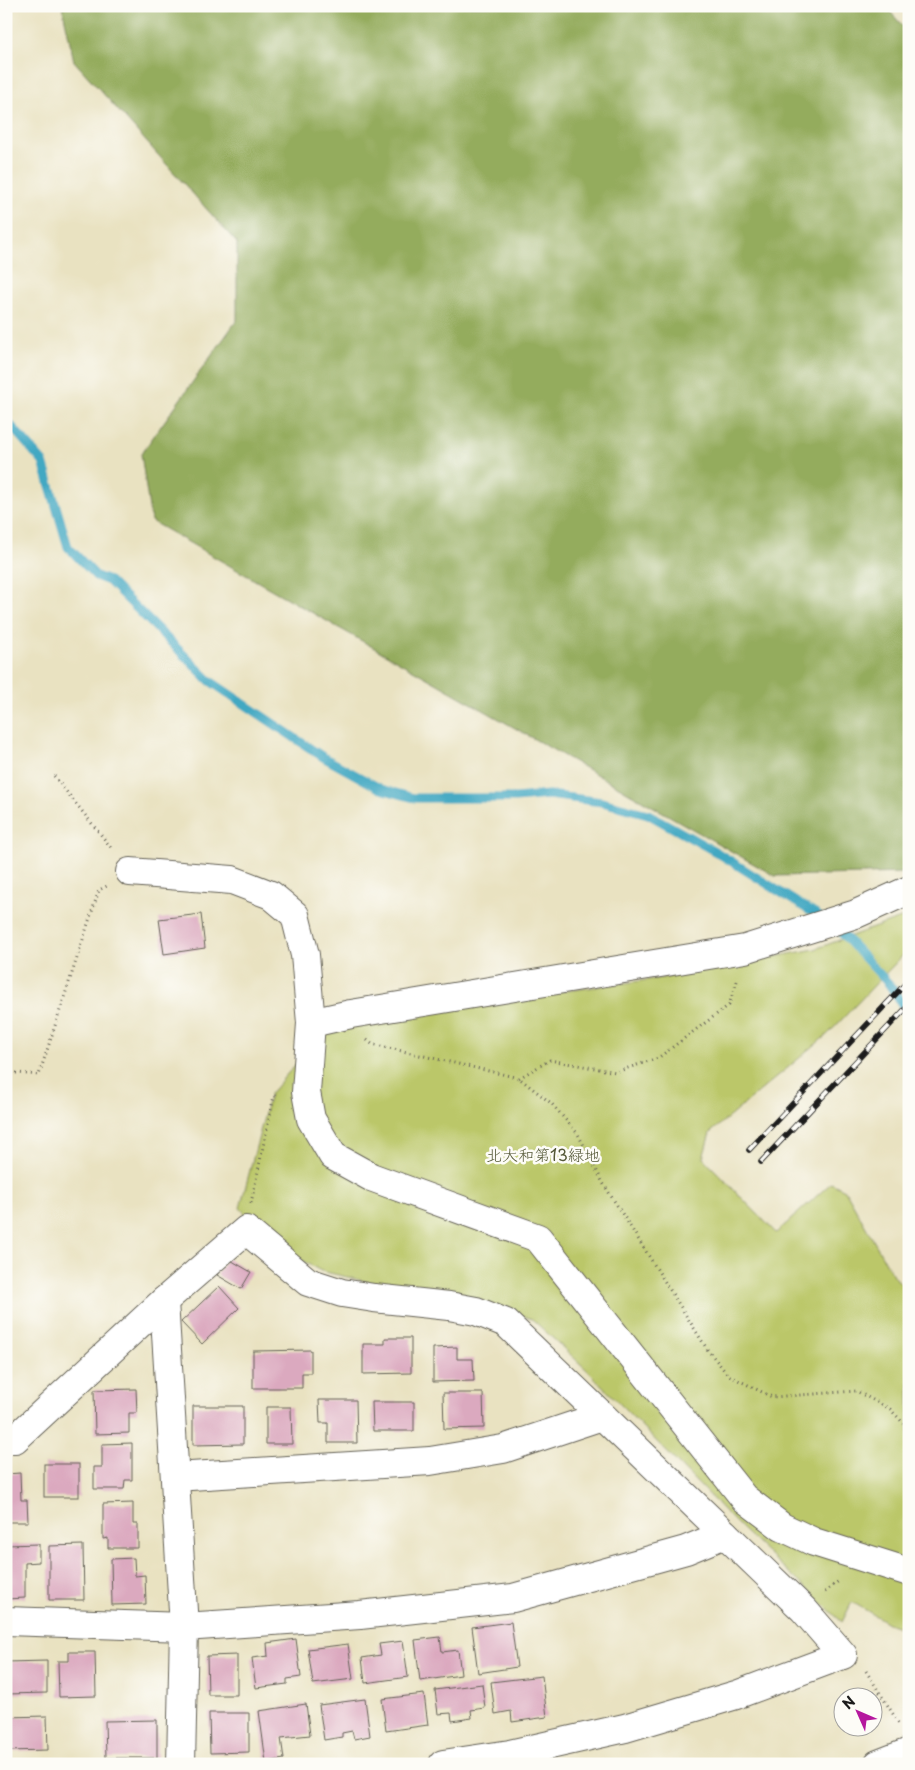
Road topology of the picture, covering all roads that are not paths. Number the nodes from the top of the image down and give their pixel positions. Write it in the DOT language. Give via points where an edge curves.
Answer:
graph roads {
  1 [pos="130,872"];
  2 [pos="909,890"];
  3 [pos="311,1023"];
  4 [pos="164,1301"];
  5 [pos="602,1416"];
  6 [pos="6,1439"];
  7 [pos="174,1477"];
  8 [pos="725,1534"];
  9 [pos="909,1572"];
  10 [pos="6,1621"];
  11 [pos="184,1627"];
  12 [pos="906,1741"];
  13 [pos="181,1764"];
  14 [pos="443,1764"];
  15 [pos="878,1764"];
  1 -- 3 [label="street" via="232,880 271,896 295,915 304,955"];
  2 -- 3 [label="street" via="856,914 745,949"];
  3 -- 9 [label="street" via="306,1092 311,1119 333,1156 371,1177 538,1238 744,1498 782,1527 814,1542"];
  4 -- 5 [label="street" via="246,1230 308,1282 342,1293 476,1311 506,1323"];
  4 -- 6 [label="street" via="15,1439"];
  4 -- 7 [label="street"];
  5 -- 7 [label="street" via="503,1448 430,1461"];
  5 -- 8 [label="street"];
  7 -- 11 [label="street"];
  8 -- 11 [label="street" via="686,1550 513,1598 360,1615"];
  8 -- 14 [label="street" via="804,1610 843,1655 736,1695 625,1728 510,1754"];
  10 -- 11 [label="street"];
  11 -- 13 [label="street"];
  12 -- 15 [label="street"];
}
